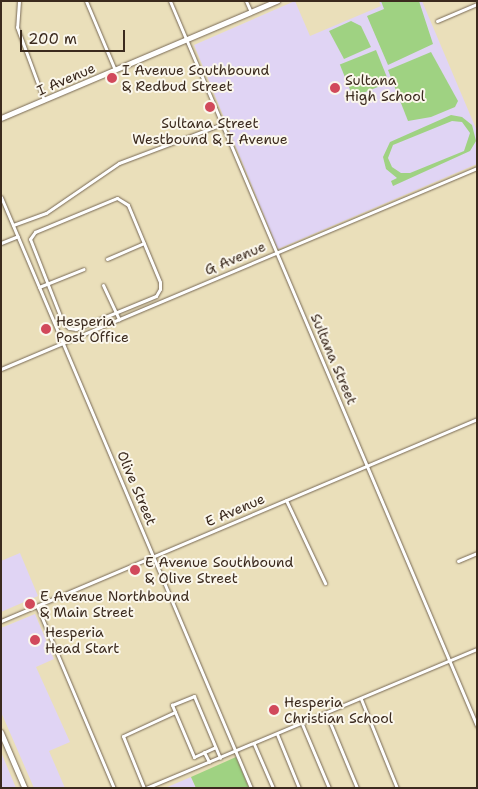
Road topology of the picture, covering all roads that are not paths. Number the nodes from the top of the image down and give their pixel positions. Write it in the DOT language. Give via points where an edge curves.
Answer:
graph roads {
  1 [pos="19,1"];
  2 [pos="86,1"];
  3 [pos="170,1"];
  4 [pos="246,1"];
  5 [pos="278,1"];
  6 [pos="477,4"];
  7 [pos="251,12"];
  8 [pos="437,21"];
  9 [pos="186,40"];
  10 [pos="115,70"];
  11 [pos="44,100"];
  12 [pos="1,118"];
  13 [pos="222,124"];
  14 [pos="477,168"];
  15 [pos="1,197"];
  16 [pos="13,225"];
  17 [pos="18,236"];
  18 [pos="1,243"];
  19 [pos="144,243"];
  20 [pos="276,253"];
  21 [pos="107,259"];
  22 [pos="84,269"];
  23 [pos="47,284"];
  24 [pos="103,285"];
  25 [pos="39,288"];
  26 [pos="116,312"];
  27 [pos="119,319"];
  28 [pos="63,343"];
  29 [pos="1,369"];
  30 [pos="477,419"];
  31 [pos="367,465"];
  32 [pos="286,500"];
  33 [pos="477,553"];
  34 [pos="154,557"];
  35 [pos="458,561"];
  36 [pos="325,582"];
  37 [pos="37,606"];
  38 [pos="1,621"];
  39 [pos="477,650"];
  40 [pos="450,661"];
  41 [pos="361,698"];
  42 [pos="477,709"];
  43 [pos="175,712"];
  44 [pos="471,712"];
  45 [pos="326,713"];
  46 [pos="302,723"];
  47 [pos="477,726"];
  48 [pos="1,732"];
  49 [pos="277,734"];
  50 [pos="254,744"];
  51 [pos="216,747"];
  52 [pos="236,751"];
  53 [pos="204,752"];
  54 [pos="220,758"];
  55 [pos="209,762"];
  56 [pos="25,788"];
  57 [pos="114,788"];
  58 [pos="145,788"];
  59 [pos="251,788"];
  60 [pos="273,788"];
  61 [pos="299,788"];
  62 [pos="329,788"];
  63 [pos="357,788"];
  64 [pos="397,788"];
  1 -- 11 [label="street" via="17,27"];
  2 -- 10 [label="street"];
  3 -- 9 [label="street, Sultana Street"];
  4 -- 7 [label="street"];
  5 -- 7 [label="main road, I Avenue"];
  6 -- 8 [label="street"];
  7 -- 9 [label="main road, I Avenue"];
  9 -- 10 [label="main road, I Avenue"];
  9 -- 13 [label="street, Sultana Street"];
  10 -- 11 [label="main road, I Avenue"];
  11 -- 12 [label="main road, I Avenue"];
  13 -- 16 [label="street" via="119,163 46,214"];
  13 -- 20 [label="street, Sultana Street"];
  14 -- 20 [label="street, G Avenue"];
  15 -- 16 [label="street, Olive Street"];
  16 -- 17 [label="street, Olive Street"];
  17 -- 18 [label="street"];
  17 -- 25 [label="street, Olive Street"];
  19 -- 21 [label="street"];
  19 -- 23 [label="street" via="128,205 121,199 44,228 32,235 30,244"];
  19 -- 26 [label="street" via="160,289 156,296"];
  20 -- 27 [label="street, G Avenue"];
  20 -- 31 [label="street, Sultana Street"];
  22 -- 23 [label="street"];
  23 -- 25 [label="street"];
  23 -- 26 [label="street" via="63,323 69,328"];
  24 -- 26 [label="street"];
  25 -- 28 [label="street, Olive Street"];
  26 -- 27 [label="street"];
  27 -- 28 [label="street, G Avenue"];
  28 -- 29 [label="street, G Avenue"];
  28 -- 34 [label="street, Olive Street"];
  30 -- 31 [label="street, E Avenue"];
  31 -- 32 [label="street, E Avenue"];
  31 -- 40 [label="street, Sultana Street"];
  32 -- 34 [label="street, E Avenue"];
  32 -- 36 [label="street"];
  33 -- 35 [label="street"];
  34 -- 37 [label="street, E Avenue"];
  34 -- 52 [label="street, Olive Street"];
  37 -- 38 [label="street, E Avenue"];
  37 -- 57 [label="street"];
  39 -- 40 [label="street"];
  40 -- 41 [label="street"];
  40 -- 44 [label="street, Sultana Street"];
  41 -- 45 [label="street"];
  41 -- 64 [label="street"];
  42 -- 44 [label="street"];
  43 -- 51 [label="street" via="172,705 194,696"];
  43 -- 53 [label="street" via="194,757"];
  43 -- 58 [label="street" via="123,736"];
  44 -- 47 [label="street, Sultana Street"];
  45 -- 46 [label="street"];
  45 -- 63 [label="street"];
  46 -- 49 [label="street"];
  46 -- 62 [label="street"];
  48 -- 56 [label="main road"];
  49 -- 50 [label="street"];
  49 -- 61 [label="street"];
  50 -- 52 [label="street"];
  50 -- 60 [label="street"];
  51 -- 53 [label="street"];
  51 -- 54 [label="street"];
  52 -- 54 [label="street"];
  52 -- 59 [label="street, Olive Street"];
  53 -- 55 [label="street"];
  54 -- 55 [label="street"];
  55 -- 58 [label="street"];
}
